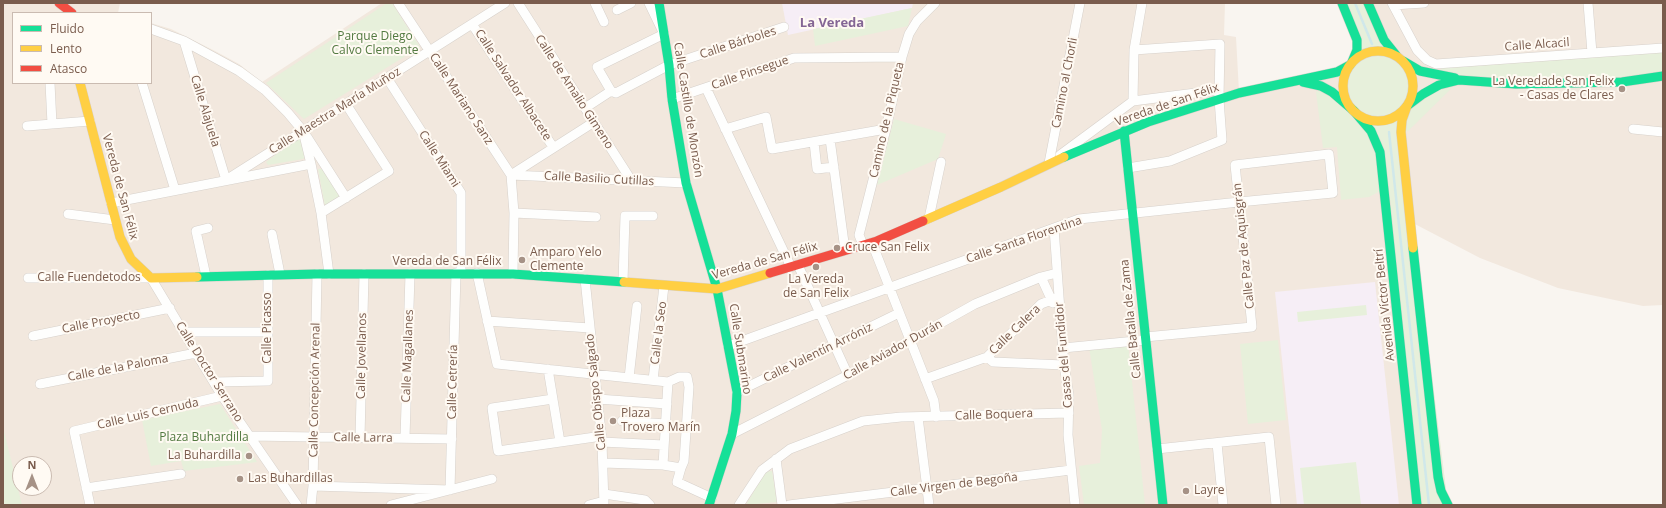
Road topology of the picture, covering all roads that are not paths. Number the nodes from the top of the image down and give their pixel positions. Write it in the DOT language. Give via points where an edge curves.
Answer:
graph roads {
  1 [pos="59,3"];
  2 [pos="398,3"];
  3 [pos="505,3"];
  4 [pos="519,3"];
  5 [pos="595,3"];
  6 [pos="631,3"];
  7 [pos="649,3"];
  8 [pos="659,3"];
  9 [pos="935,3"];
  10 [pos="1080,3"];
  11 [pos="1142,3"];
  12 [pos="1342,3"];
  13 [pos="1368,3"];
  14 [pos="1424,3"];
  15 [pos="1588,3"];
  16 [pos="1393,4"];
  17 [pos="617,10"];
  18 [pos="71,12"];
  19 [pos="604,22"];
  20 [pos="472,24"];
  21 [pos="784,27"];
  22 [pos="152,29"];
  23 [pos="664,34"];
  24 [pos="184,41"];
  25 [pos="1663,48"];
  26 [pos="1134,50"];
  27 [pos="429,51"];
  28 [pos="1592,53"];
  29 [pos="902,57"];
  30 [pos="1401,59"];
  31 [pos="669,65"];
  32 [pos="1350,65"];
  33 [pos="1663,76"];
  34 [pos="387,78"];
  35 [pos="1472,80"];
  36 [pos="1295,81"];
  37 [pos="50,84"];
  38 [pos="80,84"];
  39 [pos="142,84"];
  40 [pos="706,88"];
  41 [pos="610,91"];
  42 [pos="1219,94"];
  43 [pos="672,99"];
  44 [pos="1133,101"];
  45 [pos="346,104"];
  46 [pos="1407,106"];
  47 [pos="585,108"];
  48 [pos="1354,111"];
  49 [pos="90,121"];
  50 [pos="594,122"];
  51 [pos="52,124"];
  52 [pos="27,126"];
  53 [pos="725,129"];
  54 [pos="886,129"];
  55 [pos="1633,129"];
  56 [pos="303,131"];
  57 [pos="1124,131"];
  58 [pos="1663,132"];
  59 [pos="830,139"];
  60 [pos="814,142"];
  61 [pos="553,147"];
  62 [pos="941,162"];
  63 [pos="1049,163"];
  64 [pos="311,164"];
  65 [pos="834,167"];
  66 [pos="1128,168"];
  67 [pos="511,175"];
  68 [pos="226,180"];
  69 [pos="631,180"];
  70 [pos="686,183"];
  71 [pos="175,190"];
  72 [pos="1333,193"];
  73 [pos="346,198"];
  74 [pos="1239,202"];
  75 [pos="111,203"];
  76 [pos="320,213"];
  77 [pos="514,213"];
  78 [pos="68,214"];
  79 [pos="1133,214"];
  80 [pos="653,216"];
  81 [pos="596,217"];
  82 [pos="929,218"];
  83 [pos="115,220"];
  84 [pos="208,228"];
  85 [pos="1054,228"];
  86 [pos="272,234"];
  87 [pos="872,243"];
  88 [pos="862,245"];
  89 [pos="845,250"];
  90 [pos="794,266"];
  91 [pos="459,273"];
  92 [pos="477,273"];
  93 [pos="1057,273"];
  94 [pos="280,274"];
  95 [pos="317,274"];
  96 [pos="330,274"];
  97 [pos="364,274"];
  98 [pos="410,274"];
  99 [pos="513,274"];
  100 [pos="268,275"];
  101 [pos="206,276"];
  102 [pos="1041,277"];
  103 [pos="28,278"];
  104 [pos="151,278"];
  105 [pos="585,279"];
  106 [pos="623,282"];
  107 [pos="664,286"];
  108 [pos="889,288"];
  109 [pos="717,289"];
  110 [pos="1055,298"];
  111 [pos="637,306"];
  112 [pos="170,308"];
  113 [pos="820,313"];
  114 [pos="899,313"];
  115 [pos="488,321"];
  116 [pos="590,328"];
  117 [pos="184,332"];
  118 [pos="268,332"];
  119 [pos="33,336"];
  120 [pos="1145,338"];
  121 [pos="910,341"];
  122 [pos="835,344"];
  123 [pos="728,346"];
  124 [pos="1063,348"];
  125 [pos="196,353"];
  126 [pos="987,357"];
  127 [pos="1064,365"];
  128 [pos="548,369"];
  129 [pos="596,374"];
  130 [pos="848,375"];
  131 [pos="629,378"];
  132 [pos="925,379"];
  133 [pos="653,380"];
  134 [pos="214,382"];
  135 [pos="668,382"];
  136 [pos="40,384"];
  137 [pos="737,392"];
  138 [pos="222,396"];
  139 [pos="553,399"];
  140 [pos="598,399"];
  141 [pos="667,404"];
  142 [pos="1069,413"];
  143 [pos="918,417"];
  144 [pos="936,417"];
  145 [pos="622,421"];
  146 [pos="666,424"];
  147 [pos="732,434"];
  148 [pos="249,436"];
  149 [pos="314,437"];
  150 [pos="360,438"];
  151 [pos="406,438"];
  152 [pos="452,439"];
  153 [pos="602,439"];
  154 [pos="560,442"];
  155 [pos="1217,442"];
  156 [pos="664,445"];
  157 [pos="1157,448"];
  158 [pos="776,459"];
  159 [pos="603,463"];
  160 [pos="663,465"];
  161 [pos="681,468"];
  162 [pos="1071,470"];
  163 [pos="181,474"];
  164 [pos="492,479"];
  165 [pos="313,486"];
  166 [pos="86,488"];
  167 [pos="927,488"];
  168 [pos="450,490"];
  169 [pos="604,500"];
  170 [pos="711,501"];
  171 [pos="90,505"];
  172 [pos="297,505"];
  173 [pos="311,505"];
  174 [pos="391,505"];
  175 [pos="589,505"];
  176 [pos="650,505"];
  177 [pos="740,505"];
  178 [pos="782,505"];
  179 [pos="789,505"];
  180 [pos="929,505"];
  181 [pos="1076,505"];
  182 [pos="1163,505"];
  183 [pos="1223,505"];
  184 [pos="1276,505"];
  185 [pos="1417,505"];
  186 [pos="1448,505"];
  1 -- 18 [label="main road"];
  2 -- 27 [label="street, Calle Mariano Sanz"];
  3 -- 20 [label="street, Calle Maestra María Muñoz"];
  4 -- 47 [label="street, Calle de Amalio Gimeno"];
  5 -- 19 [label="street"];
  6 -- 17 [label="street"];
  7 -- 23 [label="street"];
  8 -- 23 [label="main road, Calle Castillo de Monzón"];
  9 -- 29 [label="street, Camino de la Piqueta" via="917,21 909,34"];
  10 -- 63 [label="street, Camino al Chorli"];
  11 -- 26 [label="street"];
  12 -- 32 [label="main road" via="1357,40 1357,50"];
  13 -- 30 [label="main road" via="1384,40"];
  14 -- 16 [label="street"];
  15 -- 28 [label="street"];
  16 -- 28 [label="street, Calle Alcacil" via="1417,50 1427,60 1441,64"];
  20 -- 27 [label="street, Calle Maestra María Muñoz"];
  20 -- 61 [label="street, Calle Salvador Albacete"];
  21 -- 31 [label="street, Calle Bárboles"];
  22 -- 24 [label="street"];
  23 -- 31 [label="main road, Calle Castillo de Monzón"];
  23 -- 41 [label="street" via="597,67"];
  24 -- 56 [label="street" via="240,71 265,90"];
  24 -- 68 [label="street, Calle Alajuela"];
  25 -- 28 [label="street, Calle Alcacil"];
  26 -- 42 [label="street" via="1220,44"];
  26 -- 44 [label="street"];
  27 -- 34 [label="street, Calle Maestra María Muñoz"];
  27 -- 67 [label="street, Calle Mariano Sanz"];
  29 -- 40 [label="street, Calle Pinsegue" via="794,58"];
  29 -- 54 [label="street, Camino de la Piqueta"];
  30 -- 32 [label="main road" via="1389,52 1373,51 1358,57"];
  30 -- 35 [label="main road" via="1427,73"];
  30 -- 46 [label="main road" via="1410,70 1413,81"];
  31 -- 41 [label="street, Calle Bárboles" via="616,92"];
  31 -- 43 [label="main road, Calle Castillo de Monzón"];
  32 -- 36 [label="main road, Vereda de San Félix" via="1337,72"];
  32 -- 48 [label="main road" via="1344,75 1343,86 1345,97"];
  33 -- 35 [label="main road" via="1614,82 1516,84"];
  34 -- 45 [label="street, Calle Maestra María Muñoz"];
  34 -- 91 [label="street, Calle Miami" via="461,193"];
  35 -- 46 [label="main road" via="1438,85"];
  36 -- 42 [label="main road, Vereda de San Félix"];
  36 -- 48 [label="main road" via="1321,86"];
  37 -- 51 [label="street"];
  38 -- 49 [label="main road, Vereda de San Félix"];
  39 -- 71 [label="street"];
  40 -- 43 [label="street, Calle Pinsegue"];
  40 -- 53 [label="street"];
  41 -- 47 [label="street, Calle Bárboles"];
  42 -- 44 [label="street"];
  42 -- 57 [label="main road, Vereda de San Félix"];
  42 -- 66 [label="street" via="1222,140 1170,161"];
  43 -- 70 [label="main road, Calle Castillo de Monzón"];
  44 -- 63 [label="street, Vereda de San Félix"];
  45 -- 56 [label="street, Calle Maestra María Muñoz"];
  45 -- 73 [label="street" via="389,171"];
  46 -- 48 [label="main road" via="1396,116 1381,121 1366,119"];
  46 -- 186 [label="main road" via="1401,132 1438,477"];
  47 -- 50 [label="street, Calle de Amalio Gimeno"];
  48 -- 185 [label="main road, Avenida Víctor Beltrí" via="1371,131 1380,152"];
  49 -- 51 [label="street"];
  49 -- 75 [label="main road, Vereda de San Félix"];
  50 -- 61 [label="street"];
  50 -- 69 [label="street, Calle de Amalio Gimeno"];
  51 -- 52 [label="street"];
  53 -- 60 [label="street" via="766,117 772,149"];
  53 -- 90 [label="street"];
  54 -- 59 [label="street"];
  54 -- 88 [label="street, Camino de la Piqueta" via="860,235"];
  55 -- 58 [label="street"];
  56 -- 64 [label="street"];
  56 -- 68 [label="street, Calle Maestra María Muñoz"];
  56 -- 73 [label="street"];
  57 -- 63 [label="main road, Vereda de San Félix"];
  57 -- 66 [label="main road, Calle Batalla de Zama"];
  59 -- 60 [label="street"];
  59 -- 65 [label="street"];
  60 -- 65 [label="street" via="817,169"];
  61 -- 67 [label="street"];
  62 -- 82 [label="street"];
  63 -- 82 [label="main road, Vereda de San Félix"];
  64 -- 68 [label="street, Calle Maestra María Muñoz"];
  64 -- 76 [label="street"];
  65 -- 89 [label="street"];
  66 -- 79 [label="main road, Calle Batalla de Zama"];
  67 -- 69 [label="street, Calle Basilio Cutillas"];
  67 -- 77 [label="street"];
  68 -- 71 [label="street, Calle Maestra María Muñoz"];
  69 -- 70 [label="street, Calle Basilio Cutillas"];
  70 -- 109 [label="main road, Calle Castillo de Monzón"];
  71 -- 75 [label="street, Calle Maestra María Muñoz"];
  72 -- 74 [label="street, Calle Santa Florentina"];
  72 -- 74 [label="street, Calle Paz de Aquisgrán" via="1329,154 1235,165"];
  73 -- 76 [label="street"];
  74 -- 79 [label="street, Calle Santa Florentina"];
  74 -- 120 [label="street, Calle Paz de Aquisgrán" via="1252,327"];
  75 -- 83 [label="main road, Vereda de San Félix"];
  76 -- 96 [label="street"];
  77 -- 81 [label="street"];
  77 -- 99 [label="street"];
  78 -- 83 [label="street"];
  79 -- 85 [label="street, Calle Santa Florentina" via="1079,219"];
  79 -- 120 [label="main road, Calle Batalla de Zama"];
  80 -- 106 [label="street" via="625,216"];
  82 -- 87 [label="main road, Vereda de San Félix"];
  83 -- 104 [label="main road, Vereda de San Félix" via="127,253"];
  84 -- 101 [label="street" via="196,231"];
  85 -- 93 [label="street, Casas del Fundidor"];
  85 -- 108 [label="street, Calle Santa Florentina"];
  86 -- 94 [label="street"];
  87 -- 88 [label="main road, Vereda de San Félix"];
  87 -- 108 [label="street"];
  88 -- 89 [label="main road, Vereda de San Félix"];
  89 -- 90 [label="main road, Vereda de San Félix"];
  90 -- 109 [label="main road, Vereda de San Félix"];
  90 -- 113 [label="street"];
  91 -- 92 [label="main road, Vereda de San Félix"];
  91 -- 98 [label="main road, Vereda de San Félix"];
  91 -- 152 [label="street, Calle Cetrería"];
  92 -- 99 [label="main road, Vereda de San Félix"];
  92 -- 115 [label="street"];
  93 -- 102 [label="street, Calle Aviador Durán"];
  93 -- 110 [label="street, Casas del Fundidor"];
  94 -- 95 [label="main road, Vereda de San Félix"];
  94 -- 100 [label="main road, Vereda de San Félix"];
  95 -- 96 [label="main road, Vereda de San Félix"];
  95 -- 149 [label="street, Calle Concepción Arenal"];
  96 -- 97 [label="main road, Vereda de San Félix"];
  97 -- 98 [label="main road, Vereda de San Félix"];
  97 -- 150 [label="street, Calle Jovellanos"];
  98 -- 151 [label="street, Calle Magallanes"];
  99 -- 105 [label="main road, Vereda de San Félix"];
  100 -- 101 [label="main road, Vereda de San Félix"];
  100 -- 118 [label="street, Calle Picasso"];
  101 -- 104 [label="main road, Vereda de San Félix"];
  102 -- 110 [label="street"];
  102 -- 121 [label="street, Calle Aviador Durán" via="974,304"];
  103 -- 104 [label="street, Calle Fuendetodos"];
  104 -- 112 [label="street, Calle Doctor Serrano"];
  105 -- 106 [label="main road, Vereda de San Félix"];
  105 -- 116 [label="street, Calle Obispo Salgado"];
  106 -- 107 [label="main road, Vereda de San Félix"];
  107 -- 109 [label="main road, Vereda de San Félix"];
  107 -- 133 [label="street, Calle la Seo"];
  108 -- 113 [label="street, Calle Santa Florentina"];
  108 -- 114 [label="street"];
  109 -- 123 [label="main road, Calle Submarino"];
  110 -- 124 [label="street, Casas del Fundidor"];
  110 -- 126 [label="street, Calle Calera" via="1041,304 1026,317"];
  111 -- 131 [label="street"];
  112 -- 117 [label="street, Calle Doctor Serrano"];
  112 -- 119 [label="street, Calle Proyecto"];
  113 -- 122 [label="street"];
  113 -- 123 [label="street, Calle Santa Florentina"];
  114 -- 121 [label="street"];
  114 -- 122 [label="street, Calle Valentín Arróniz"];
  115 -- 116 [label="street"];
  115 -- 128 [label="street" via="497,364"];
  116 -- 129 [label="street, Calle Obispo Salgado"];
  117 -- 118 [label="street"];
  117 -- 125 [label="street, Calle Doctor Serrano"];
  118 -- 134 [label="street, Calle Picasso" via="268,381"];
  120 -- 124 [label="street"];
  120 -- 157 [label="main road, Calle Batalla de Zama"];
  121 -- 130 [label="street, Calle Aviador Durán"];
  121 -- 132 [label="street"];
  122 -- 130 [label="street"];
  122 -- 137 [label="street, Calle Valentín Arróniz"];
  123 -- 137 [label="main road, Calle Submarino"];
  124 -- 127 [label="street, Casas del Fundidor"];
  125 -- 134 [label="street, Calle Doctor Serrano"];
  125 -- 136 [label="street, Calle de la Paloma"];
  126 -- 127 [label="street" via="993,362"];
  126 -- 132 [label="street, Calle Calera"];
  127 -- 142 [label="street, Casas del Fundidor"];
  128 -- 129 [label="street"];
  128 -- 139 [label="street"];
  129 -- 131 [label="street"];
  129 -- 140 [label="street, Calle Obispo Salgado"];
  130 -- 147 [label="street, Calle Aviador Durán"];
  131 -- 133 [label="street"];
  132 -- 144 [label="street" via="934,401"];
  133 -- 135 [label="street"];
  134 -- 138 [label="street, Calle Doctor Serrano"];
  135 -- 141 [label="street"];
  135 -- 161 [label="street" via="679,377 687,377 689,387 684,461"];
  137 -- 147 [label="main road, Calle Submarino"];
  138 -- 148 [label="street, Calle Doctor Serrano"];
  138 -- 166 [label="street, Calle Luis Cernuda" via="74,431"];
  139 -- 154 [label="street"];
  139 -- 154 [label="street" via="492,408 498,451"];
  140 -- 141 [label="street"];
  140 -- 153 [label="street, Calle Obispo Salgado"];
  141 -- 146 [label="street"];
  142 -- 144 [label="street, Calle Boquera"];
  142 -- 162 [label="street, Casas del Fundidor"];
  143 -- 144 [label="street, Calle Boquera"];
  143 -- 158 [label="street, Calle Boquera" via="863,421 790,449"];
  143 -- 167 [label="street"];
  145 -- 146 [label="street"];
  146 -- 156 [label="street"];
  147 -- 170 [label="main road, Calle Submarino"];
  148 -- 149 [label="street, Calle Larra"];
  148 -- 172 [label="street, Calle Doctor Serrano"];
  149 -- 150 [label="street, Calle Larra"];
  149 -- 165 [label="street, Calle Concepción Arenal"];
  150 -- 151 [label="street, Calle Larra"];
  151 -- 152 [label="street, Calle Larra"];
  152 -- 168 [label="street, Calle Cetrería"];
  153 -- 154 [label="street"];
  153 -- 156 [label="street"];
  153 -- 159 [label="street, Calle Obispo Salgado"];
  155 -- 157 [label="street"];
  155 -- 183 [label="street"];
  155 -- 184 [label="street" via="1269,437"];
  156 -- 160 [label="street"];
  157 -- 182 [label="main road, Calle Batalla de Zama"];
  158 -- 177 [label="street, Calle Boquera" via="762,470"];
  158 -- 178 [label="street"];
  159 -- 160 [label="street"];
  159 -- 169 [label="street, Calle Obispo Salgado"];
  160 -- 161 [label="street"];
  161 -- 170 [label="street" via="677,482"];
  162 -- 167 [label="street, Calle Virgen de Begoña"];
  162 -- 181 [label="street, Casas del Fundidor"];
  163 -- 166 [label="street"];
  164 -- 168 [label="street"];
  165 -- 168 [label="street"];
  165 -- 173 [label="street, Calle Concepción Arenal"];
  166 -- 171 [label="street"];
  167 -- 179 [label="street, Calle Virgen de Begoña"];
  167 -- 180 [label="street"];
  168 -- 174 [label="street"];
  169 -- 175 [label="street"];
  169 -- 176 [label="street" via="645,500"];
}
